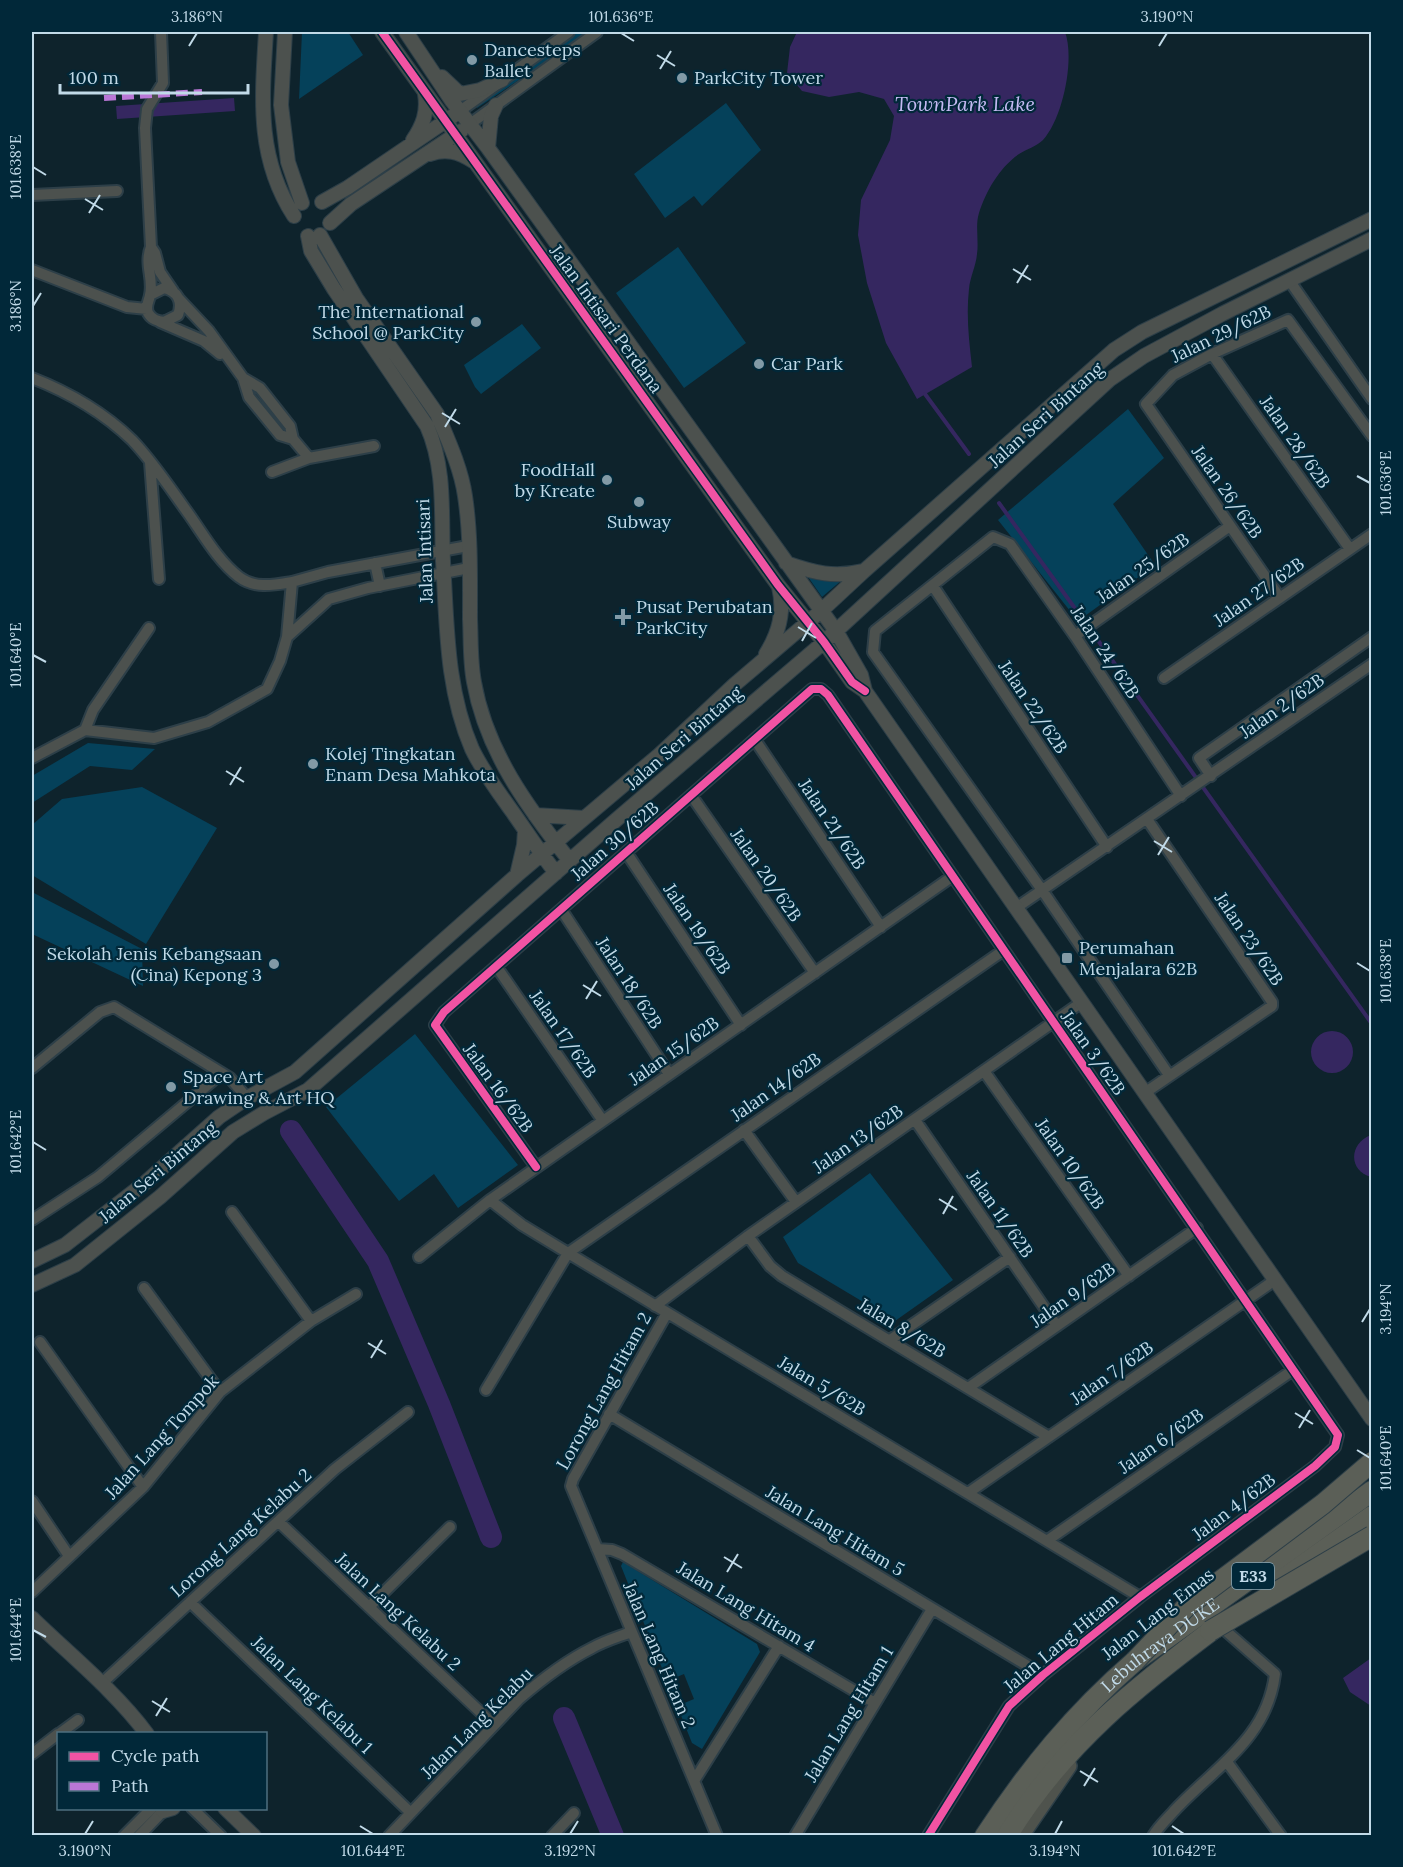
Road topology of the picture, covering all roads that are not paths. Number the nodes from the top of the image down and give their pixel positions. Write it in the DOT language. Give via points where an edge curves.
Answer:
graph roads {
  1 [pos="161,32"];
  2 [pos="266,32"];
  3 [pos="285,32"];
  4 [pos="382,32"];
  5 [pos="406,32"];
  6 [pos="569,32"];
  7 [pos="597,32"];
  8 [pos="419,50"];
  9 [pos="502,80"];
  10 [pos="425,93"];
  11 [pos="496,105"];
  12 [pos="460,111"];
  13 [pos="446,121"];
  14 [pos="470,124"];
  15 [pos="456,135"];
  16 [pos="408,147"];
  17 [pos="488,148"];
  18 [pos="423,156"];
  19 [pos="477,164"];
  20 [pos="117,191"];
  21 [pos="32,195"];
  22 [pos="322,202"];
  23 [pos="302,203"];
  24 [pos="294,216"];
  25 [pos="1371,219"];
  26 [pos="330,223"];
  27 [pos="314,235"];
  28 [pos="1371,239"];
  29 [pos="151,247"];
  30 [pos="32,270"];
  31 [pos="1289,280"];
  32 [pos="150,295"];
  33 [pos="176,295"];
  34 [pos="597,300"];
  35 [pos="147,309"];
  36 [pos="583,312"];
  37 [pos="159,322"];
  38 [pos="1212,354"];
  39 [pos="228,360"];
  40 [pos="32,378"];
  41 [pos="1371,399"];
  42 [pos="1146,404"];
  43 [pos="1371,436"];
  44 [pos="374,446"];
  45 [pos="309,458"];
  46 [pos="150,461"];
  47 [pos="272,472"];
  48 [pos="1230,526"];
  49 [pos="1371,534"];
  50 [pos="468,546"];
  51 [pos="1350,549"];
  52 [pos="443,550"];
  53 [pos="375,563"];
  54 [pos="786,563"];
  55 [pos="469,568"];
  56 [pos="864,571"];
  57 [pos="444,573"];
  58 [pos="159,579"];
  59 [pos="292,582"];
  60 [pos="778,585"];
  61 [pos="380,586"];
  62 [pos="933,586"];
  63 [pos="1280,598"];
  64 [pos="821,611"];
  65 [pos="807,623"];
  66 [pos="149,628"];
  67 [pos="836,631"];
  68 [pos="1075,636"];
  69 [pos="287,637"];
  70 [pos="1371,637"];
  71 [pos="824,642"];
  72 [pos="761,663"];
  73 [pos="1371,664"];
  74 [pos="1164,678"];
  75 [pos="821,689"];
  76 [pos="865,691"];
  77 [pos="85,730"];
  78 [pos="755,740"];
  79 [pos="32,758"];
  80 [pos="1211,776"];
  81 [pos="691,795"];
  82 [pos="1181,796"];
  83 [pos="535,815"];
  84 [pos="584,818"];
  85 [pos="1147,819"];
  86 [pos="525,830"];
  87 [pos="556,843"];
  88 [pos="1107,847"];
  89 [pos="626,852"];
  90 [pos="542,854"];
  91 [pos="570,861"];
  92 [pos="556,873"];
  93 [pos="517,875"];
  94 [pos="953,876"];
  95 [pos="1042,890"];
  96 [pos="1016,908"];
  97 [pos="561,909"];
  98 [pos="881,927"];
  99 [pos="1004,950"];
  100 [pos="496,966"];
  101 [pos="815,973"];
  102 [pos="1082,1002"];
  103 [pos="1053,1022"];
  104 [pos="435,1025"];
  105 [pos="741,1025"];
  106 [pos="32,1068"];
  107 [pos="984,1071"];
  108 [pos="222,1073"];
  109 [pos="669,1074"];
  110 [pos="1169,1075"];
  111 [pos="1146,1092"];
  112 [pos="247,1098"];
  113 [pos="289,1100"];
  114 [pos="915,1120"];
  115 [pos="603,1121"];
  116 [pos="744,1130"];
  117 [pos="536,1167"];
  118 [pos="490,1200"];
  119 [pos="796,1202"];
  120 [pos="232,1212"];
  121 [pos="32,1220"];
  122 [pos="1197,1228"];
  123 [pos="748,1236"];
  124 [pos="568,1253"];
  125 [pos="418,1257"];
  126 [pos="1010,1257"];
  127 [pos="32,1261"];
  128 [pos="1129,1276"];
  129 [pos="1275,1280"];
  130 [pos="32,1285"];
  131 [pos="144,1288"];
  132 [pos="356,1294"];
  133 [pos="1246,1300"];
  134 [pos="655,1305"];
  135 [pos="667,1313"];
  136 [pos="311,1321"];
  137 [pos="1057,1326"];
  138 [pos="890,1340"];
  139 [pos="40,1342"];
  140 [pos="1293,1370"];
  141 [pos="968,1388"];
  142 [pos="486,1390"];
  143 [pos="220,1392"];
  144 [pos="408,1412"];
  145 [pos="609,1414"];
  146 [pos="1371,1419"];
  147 [pos="1338,1435"];
  148 [pos="1049,1437"];
  149 [pos="1371,1462"];
  150 [pos="1371,1484"];
  151 [pos="571,1486"];
  152 [pos="143,1488"];
  153 [pos="1371,1491"];
  154 [pos="968,1493"];
  155 [pos="32,1501"];
  156 [pos="1371,1518"];
  157 [pos="279,1522"];
  158 [pos="450,1527"];
  159 [pos="1371,1527"];
  160 [pos="1371,1536"];
  161 [pos="1048,1540"];
  162 [pos="1347,1543"];
  163 [pos="597,1550"];
  164 [pos="69,1556"];
  165 [pos="32,1592"];
  166 [pos="1140,1596"];
  167 [pos="190,1602"];
  168 [pos="369,1607"];
  169 [pos="932,1609"];
  170 [pos="32,1618"];
  171 [pos="631,1632"];
  172 [pos="1218,1632"];
  173 [pos="779,1646"];
  174 [pos="1135,1661"];
  175 [pos="1043,1675"];
  176 [pos="101,1684"];
  177 [pos="875,1703"];
  178 [pos="78,1720"];
  179 [pos="138,1722"];
  180 [pos="494,1725"];
  181 [pos="62,1732"];
  182 [pos="146,1732"];
  183 [pos="155,1732"];
  184 [pos="57,1735"];
  185 [pos="32,1754"];
  186 [pos="1227,1762"];
  187 [pos="694,1780"];
  188 [pos="163,1810"];
  189 [pos="163,1810"];
  190 [pos="193,1810"];
  191 [pos="219,1810"];
  192 [pos="410,1812"];
  193 [pos="574,1812"];
  194 [pos="237,1815"];
  195 [pos="124,1836"];
  196 [pos="139,1836"];
  197 [pos="221,1836"];
  198 [pos="254,1836"];
  199 [pos="260,1836"];
  200 [pos="389,1836"];
  201 [pos="552,1836"];
  202 [pos="717,1836"];
  203 [pos="795,1836"];
  204 [pos="928,1836"];
  205 [pos="977,1836"];
  206 [pos="985,1836"];
  207 [pos="1007,1836"];
  208 [pos="1022,1836"];
  209 [pos="1153,1836"];
  210 [pos="1281,1836"];
  1 -- 29 [label="street" via="163,83 147,109 145,128"];
  2 -- 24 [label="street" via="262,104 269,160"];
  3 -- 23 [label="street" via="281,105 288,162"];
  4 -- 10 [label="street, Jalan Intisari Perdana"];
  5 -- 8 [label="street, Jalan Intisari Perdana"];
  6 -- 9 [label="street"];
  7 -- 11 [label="street"];
  8 -- 9 [label="street" via="460,94"];
  8 -- 12 [label="street, Jalan Intisari Perdana"];
  9 -- 12 [label="street"];
  10 -- 13 [label="street, Jalan Intisari Perdana"];
  10 -- 16 [label="street" via="427,113"];
  11 -- 14 [label="street"];
  11 -- 17 [label="street"];
  12 -- 13 [label="street"];
  12 -- 14 [label="street, Jalan Intisari Perdana"];
  13 -- 15 [label="street, Jalan Intisari Perdana"];
  13 -- 16 [label="street"];
  14 -- 15 [label="street"];
  14 -- 17 [label="street, Jalan Intisari Perdana"];
  15 -- 18 [label="street"];
  15 -- 19 [label="street, Jalan Intisari Perdana"];
  16 -- 22 [label="street"];
  17 -- 34 [label="street, Jalan Intisari Perdana"];
  18 -- 19 [label="street" via="452,151"];
  18 -- 26 [label="street" via="351,204"];
  19 -- 36 [label="street, Jalan Intisari Perdana"];
  20 -- 21 [label="street"];
  22 -- 23 [label="street"];
  22 -- 26 [label="street" via="330,211"];
  23 -- 24 [label="street"];
  24 -- 27 [label="street" via="297,228"];
  25 -- 56 [label="street, Jalan Seri Bintang" via="1142,332 1114,350"];
  26 -- 27 [label="street"];
  27 -- 50 [label="street" via="437,414 460,473"];
  27 -- 52 [label="street, Jalan Intisari" via="311,251 432,437 441,488"];
  28 -- 31 [label="street, Jalan Seri Bintang"];
  29 -- 32 [label="street"];
  29 -- 33 [label="street" via="160,272"];
  30 -- 35 [label="street" via="127,307"];
  31 -- 41 [label="street"];
  31 -- 67 [label="street, Jalan Seri Bintang" via="1158,348 1109,380"];
  32 -- 33 [label="street" via="164,288"];
  32 -- 35 [label="street"];
  33 -- 37 [label="street" via="180,310 174,318"];
  33 -- 39 [label="street" via="209,331"];
  34 -- 36 [label="street"];
  34 -- 54 [label="street, Jalan Intisari Perdana"];
  35 -- 37 [label="street"];
  36 -- 60 [label="street, Jalan Intisari Perdana"];
  37 -- 39 [label="street" via="204,341"];
  38 -- 42 [label="street, Jalan 29/62B" via="1173,375"];
  38 -- 43 [label="street, Jalan 29/62B" via="1288,320"];
  38 -- 51 [label="street, Jalan 28/62B"];
  39 -- 45 [label="street" via="243,378 249,397 280,435 293,439"];
  40 -- 46 [label="street" via="95,411"];
  42 -- 48 [label="street, Jalan 26/62B"];
  44 -- 45 [label="street"];
  45 -- 47 [label="street"];
  46 -- 58 [label="street"];
  46 -- 59 [label="street" via="215,551 240,578 268,586"];
  48 -- 63 [label="street, Jalan 26/62B"];
  48 -- 68 [label="street, Jalan 25/62B"];
  49 -- 51 [label="street, Jalan 27/62B"];
  50 -- 52 [label="street"];
  50 -- 55 [label="street"];
  51 -- 63 [label="street, Jalan 27/62B"];
  52 -- 53 [label="street"];
  52 -- 57 [label="street, Jalan Intisari"];
  53 -- 59 [label="street"];
  53 -- 61 [label="street"];
  54 -- 56 [label="street" via="845,576"];
  54 -- 64 [label="street, Jalan Intisari Perdana"];
  55 -- 57 [label="street"];
  55 -- 83 [label="street" via="470,658 480,707 491,742"];
  56 -- 64 [label="street, Jalan Seri Bintang"];
  57 -- 61 [label="street"];
  57 -- 86 [label="street, Jalan Intisari" via="449,661 466,732 500,796"];
  59 -- 69 [label="street"];
  60 -- 65 [label="street, Jalan Intisari Perdana"];
  60 -- 72 [label="street" via="782,610 779,626"];
  61 -- 69 [label="street" via="329,599"];
  62 -- 68 [label="street, Jalan 24/62B" via="993,537 1010,544"];
  62 -- 88 [label="street, Jalan 22/62B"];
  62 -- 95 [label="street" via="875,631 873,652"];
  63 -- 74 [label="street, Jalan 27/62B"];
  64 -- 65 [label="street, Jalan Seri Bintang"];
  64 -- 67 [label="street, Jalan Intisari Perdana"];
  65 -- 71 [label="street, Jalan Intisari Perdana"];
  65 -- 72 [label="street, Jalan Seri Bintang"];
  66 -- 77 [label="street" via="93,710"];
  67 -- 71 [label="street, Jalan Seri Bintang"];
  67 -- 76 [label="street, Jalan 3/62B" via="861,675"];
  68 -- 82 [label="street, Jalan 24/62B"];
  69 -- 77 [label="street" via="267,689 208,722 153,738"];
  70 -- 80 [label="street" via="1198,758"];
  71 -- 76 [label="street, Jalan 3/62B" via="852,682"];
  71 -- 91 [label="street, Jalan Seri Bintang"];
  72 -- 84 [label="street, Jalan Seri Bintang"];
  73 -- 80 [label="street, Jalan 2/62B"];
  75 -- 78 [label="street, Jalan 30/62B" via="812,689"];
  75 -- 94 [label="street, Jalan 3/62B"];
  76 -- 96 [label="street, Jalan 3/62B"];
  77 -- 79 [label="street"];
  78 -- 81 [label="street, Jalan 30/62B"];
  78 -- 98 [label="street, Jalan 21/62B"];
  80 -- 82 [label="street, Jalan 2/62B"];
  81 -- 89 [label="street, Jalan 30/62B"];
  81 -- 101 [label="street, Jalan 20/62B"];
  82 -- 85 [label="street, Jalan 2/62B"];
  83 -- 84 [label="street"];
  83 -- 87 [label="street"];
  84 -- 87 [label="street, Jalan Seri Bintang"];
  85 -- 88 [label="street, Jalan 2/62B"];
  85 -- 110 [label="street, Jalan 23/62B" via="1272,1002 1270,1010"];
  86 -- 90 [label="street, Jalan Intisari"];
  86 -- 93 [label="street"];
  87 -- 90 [label="street, Jalan Seri Bintang"];
  87 -- 91 [label="street"];
  88 -- 95 [label="street, Jalan 2/62B"];
  89 -- 97 [label="street, Jalan 30/62B"];
  89 -- 105 [label="street, Jalan 19/62B"];
  90 -- 92 [label="street, Jalan Intisari"];
  90 -- 93 [label="street, Jalan Seri Bintang"];
  91 -- 92 [label="street, Jalan Seri Bintang"];
  92 -- 113 [label="street, Jalan Seri Bintang" via="308,1090"];
  93 -- 112 [label="street, Jalan Seri Bintang" via="295,1072"];
  94 -- 98 [label="street, Jalan 15/62B"];
  94 -- 99 [label="street, Jalan 3/62B"];
  95 -- 96 [label="street, Jalan 2/62B"];
  95 -- 110 [label="street"];
  96 -- 102 [label="street, Jalan 3/62B"];
  97 -- 100 [label="street, Jalan 30/62B"];
  97 -- 109 [label="street, Jalan 18/62B"];
  98 -- 101 [label="street, Jalan 15/62B"];
  99 -- 103 [label="street, Jalan 3/62B"];
  99 -- 116 [label="street, Jalan 14/62B"];
  100 -- 104 [label="street, Jalan 30/62B" via="444,1012"];
  100 -- 115 [label="street, Jalan 17/62B"];
  101 -- 105 [label="street, Jalan 15/62B"];
  102 -- 103 [label="street, Jalan 13/62B"];
  102 -- 111 [label="street, Jalan 3/62B"];
  103 -- 107 [label="street, Jalan 13/62B"];
  103 -- 122 [label="street, Jalan 3/62B"];
  104 -- 117 [label="street, Jalan 16/62B"];
  105 -- 109 [label="street, Jalan 15/62B"];
  106 -- 108 [label="street" via="100,1012 114,1007"];
  107 -- 114 [label="street, Jalan 13/62B"];
  107 -- 128 [label="street, Jalan 10/62B"];
  108 -- 112 [label="street"];
  108 -- 121 [label="street" via="98,1177"];
  109 -- 115 [label="street, Jalan 15/62B"];
  110 -- 111 [label="street, Jalan 23/62B"];
  111 -- 129 [label="street, Jalan 3/62B"];
  112 -- 113 [label="street" via="262,1107"];
  112 -- 127 [label="street, Jalan Seri Bintang" via="65,1245"];
  113 -- 130 [label="street, Jalan Seri Bintang" via="233,1132 75,1265"];
  114 -- 119 [label="street, Jalan 13/62B"];
  114 -- 126 [label="street, Jalan 11/62B"];
  115 -- 117 [label="street, Jalan 15/62B"];
  116 -- 119 [label="street"];
  116 -- 124 [label="street, Jalan 14/62B"];
  117 -- 118 [label="street, Jalan 15/62B"];
  118 -- 124 [label="street, Jalan 5/62B"];
  118 -- 125 [label="street, Jalan 15/62B"];
  119 -- 123 [label="street, Jalan 13/62B"];
  120 -- 136 [label="street"];
  122 -- 128 [label="street, Jalan 9/62B"];
  122 -- 133 [label="street, Jalan 3/62B"];
  123 -- 134 [label="street, Jalan 13/62B"];
  123 -- 138 [label="street, Jalan 8/62B" via="782,1276"];
  124 -- 134 [label="street, Jalan 5/62B"];
  124 -- 142 [label="street"];
  126 -- 137 [label="street, Jalan 11/62B"];
  126 -- 138 [label="street"];
  128 -- 137 [label="street, Jalan 9/62B"];
  129 -- 133 [label="street, Jalan 7/62B"];
  129 -- 146 [label="street, Jalan 3/62B"];
  131 -- 143 [label="street"];
  132 -- 136 [label="street, Jalan Lang Tompok"];
  133 -- 140 [label="street, Jalan 3/62B"];
  133 -- 148 [label="street, Jalan 7/62B"];
  134 -- 135 [label="street, Jalan 5/62B"];
  135 -- 145 [label="street, Lorong Lang Hitam 2"];
  135 -- 154 [label="street, Jalan 5/62B"];
  136 -- 143 [label="street, Jalan Lang Tompok"];
  137 -- 141 [label="street, Jalan 9/62B"];
  138 -- 141 [label="street, Jalan 8/62B"];
  139 -- 152 [label="street"];
  140 -- 147 [label="street, Jalan 3/62B"];
  140 -- 161 [label="street, Jalan 6/62B"];
  141 -- 148 [label="street, Jalan 8/62B"];
  143 -- 152 [label="street, Jalan Lang Tompok"];
  144 -- 157 [label="street, Lorong Lang Kelabu 2" via="336,1469"];
  145 -- 151 [label="street, Lorong Lang Hitam 2"];
  145 -- 169 [label="street, Jalan Lang Hitam 5"];
  147 -- 166 [label="street, Jalan 4/62B" via="1335,1448 1315,1466"];
  148 -- 154 [label="street, Jalan 7/62B"];
  149 -- 174 [label="highway, bridge" via="1187,1606"];
  150 -- 205 [label="main road, Jalan Lang Emas" via="1135,1653 1060,1724 999,1801"];
  151 -- 163 [label="street, Jalan Lang Hitam 2"];
  152 -- 164 [label="street, Jalan Lang Tompok"];
  153 -- 174 [label="highway, Lebuhraya DUKE / E33, bridge"];
  154 -- 161 [label="street, Jalan 5/62B"];
  155 -- 164 [label="street"];
  156 -- 162 [label="main road"];
  156 -- 172 [label="highway, Lebuhraya DUKE / E33, bridge"];
  157 -- 167 [label="street, Lorong Lang Kelabu 2"];
  157 -- 168 [label="street, Jalan Lang Kelabu 2"];
  158 -- 168 [label="street"];
  159 -- 162 [label="main road"];
  160 -- 172 [label="highway, bridge"];
  161 -- 166 [label="street, Jalan 5/62B"];
  162 -- 172 [label="main road"];
  163 -- 171 [label="street, Jalan Lang Hitam 2"];
  163 -- 173 [label="street, Jalan Lang Hitam 4" via="622,1554"];
  164 -- 165 [label="street, Jalan Lang Tompok"];
  166 -- 175 [label="street, Jalan Lang Hitam"];
  167 -- 176 [label="street, Lorong Lang Kelabu 2"];
  167 -- 192 [label="street, Jalan Lang Kelabu 1"];
  168 -- 180 [label="street, Jalan Lang Kelabu 2"];
  169 -- 175 [label="street, Jalan Lang Hitam 5"];
  169 -- 177 [label="street, Jalan Lang Hitam 1"];
  170 -- 176 [label="street"];
  171 -- 180 [label="street, Jalan Lang Kelabu" via="592,1647 558,1668"];
  171 -- 187 [label="street, Jalan Lang Hitam 2"];
  172 -- 186 [label="street" via="1275,1674 1272,1693 1254,1732"];
  172 -- 207 [label="highway, Lebuhraya DUKE / E33" via="1143,1682 1085,1734"];
  172 -- 208 [label="main road" via="1124,1707 1095,1736 1064,1773"];
  173 -- 177 [label="street, Jalan Lang Hitam 4"];
  173 -- 187 [label="street"];
  174 -- 206 [label="highway, Lebuhraya DUKE / E33" via="1053,1742"];
  175 -- 204 [label="street, Jalan Lang Hitam" via="1009,1706"];
  176 -- 179 [label="street"];
  177 -- 203 [label="street, Jalan Lang Hitam 1"];
  178 -- 181 [label="street"];
  179 -- 182 [label="street"];
  179 -- 183 [label="street"];
  180 -- 192 [label="street, Jalan Lang Kelabu"];
  184 -- 185 [label="street"];
  186 -- 209 [label="street" via="1197,1786"];
  186 -- 210 [label="street"];
  187 -- 202 [label="street, Jalan Lang Hitam 2"];
  188 -- 195 [label="street"];
  189 -- 196 [label="street"];
  190 -- 197 [label="street"];
  191 -- 194 [label="street"];
  192 -- 200 [label="street, Jalan Lang Kelabu"];
  193 -- 201 [label="street"];
  194 -- 198 [label="street"];
  194 -- 199 [label="street"];
}
